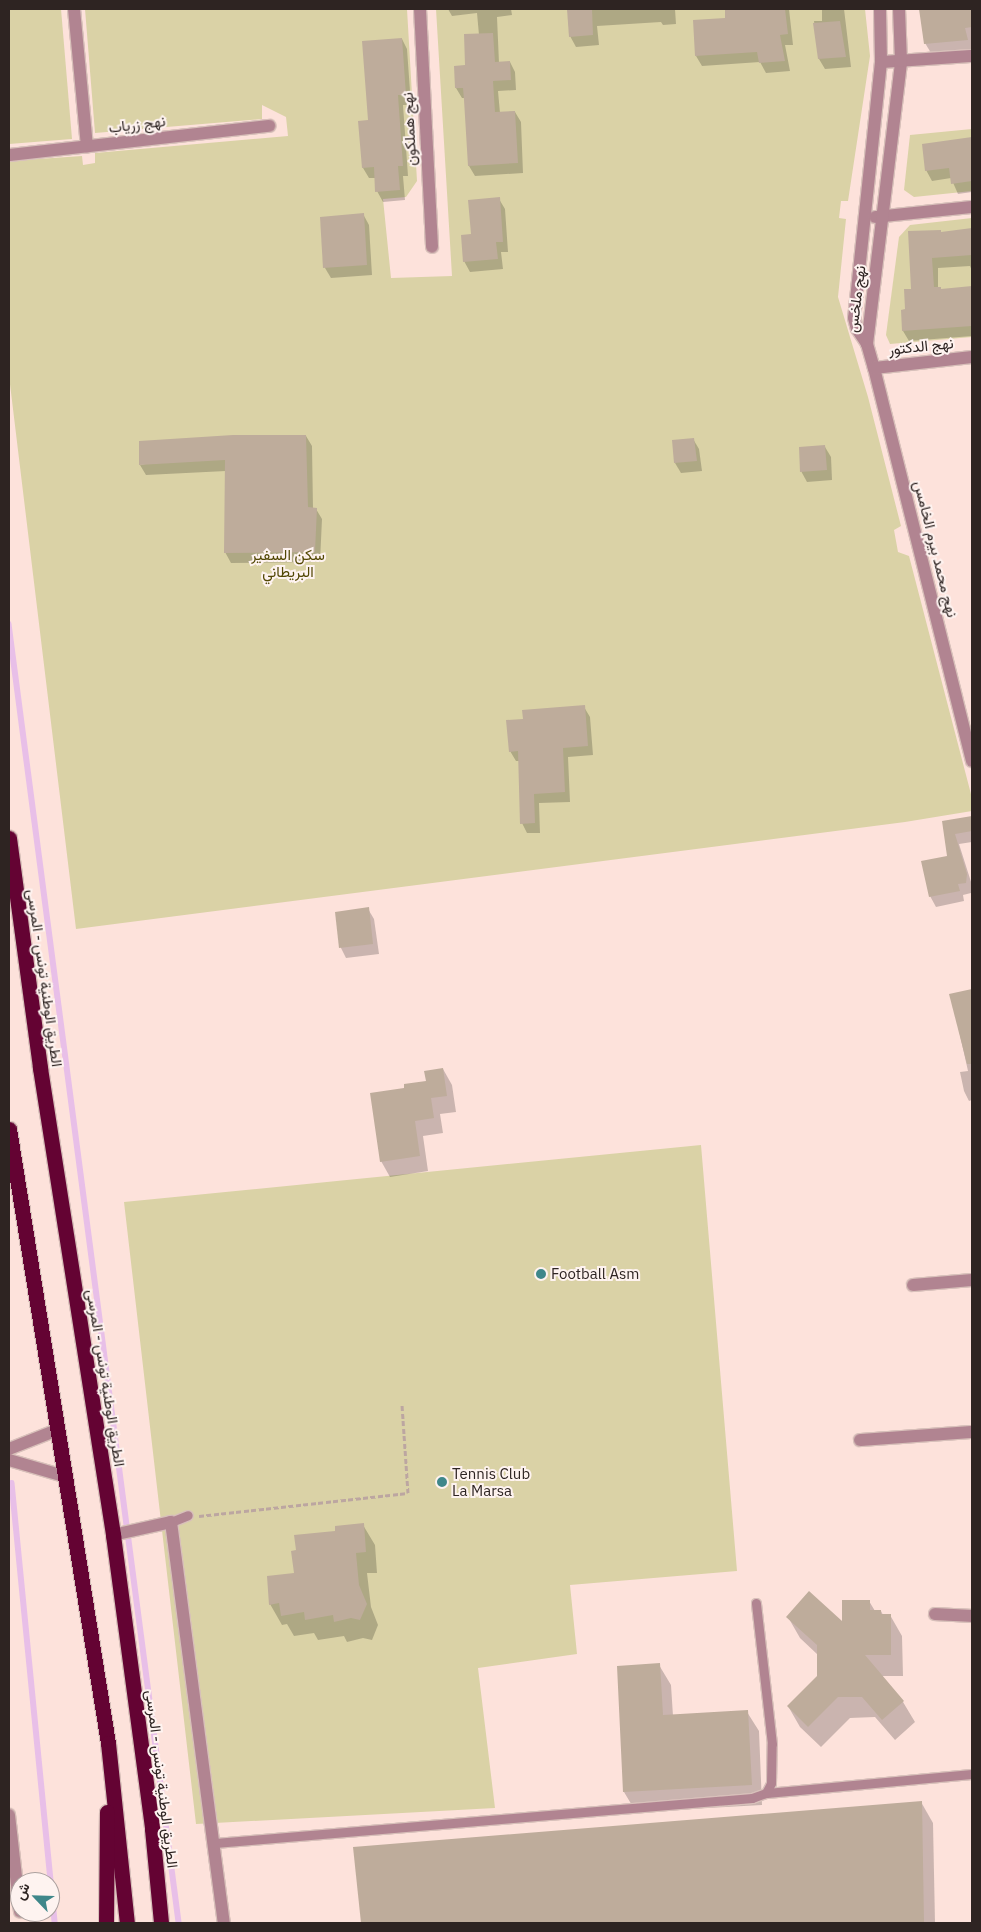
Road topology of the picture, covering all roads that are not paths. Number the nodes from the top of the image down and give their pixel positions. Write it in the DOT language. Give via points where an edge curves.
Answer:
graph roads {
  1 [pos="74,9"];
  2 [pos="420,9"];
  3 [pos="880,9"];
  4 [pos="899,9"];
  5 [pos="972,56"];
  6 [pos="901,61"];
  7 [pos="881,62"];
  8 [pos="269,126"];
  9 [pos="86,146"];
  10 [pos="9,155"];
  11 [pos="972,207"];
  12 [pos="866,217"];
  13 [pos="883,217"];
  14 [pos="432,247"];
  15 [pos="867,344"];
  16 [pos="972,357"];
  17 [pos="874,368"];
  18 [pos="972,761"];
  19 [pos="9,838"];
  20 [pos="9,1129"];
  21 [pos="972,1280"];
  22 [pos="913,1285"];
  23 [pos="56,1430"];
  24 [pos="972,1432"];
  25 [pos="860,1440"];
  26 [pos="9,1449"];
  27 [pos="9,1460"];
  28 [pos="64,1476"];
  29 [pos="188,1516"];
  30 [pos="171,1522"];
  31 [pos="113,1535"];
  32 [pos="756,1603"];
  33 [pos="935,1614"];
  34 [pos="972,1616"];
  35 [pos="108,1743"];
  36 [pos="972,1774"];
  37 [pos="766,1793"];
  38 [pos="9,1815"];
  39 [pos="214,1843"];
  40 [pos="16,1872"];
  41 [pos="106,1923"];
  42 [pos="127,1923"];
  43 [pos="161,1923"];
  44 [pos="224,1923"];
  1 -- 9 [label="street"];
  2 -- 14 [label="street, نهج هملكون"];
  3 -- 7 [label="street, نهج ملخس"];
  4 -- 6 [label="street, نهج ملخس"];
  5 -- 6 [label="street"];
  6 -- 7 [label="street"];
  6 -- 13 [label="street, نهج ملخس"];
  7 -- 12 [label="street, نهج ملخس"];
  8 -- 9 [label="street, نهج زرياب"];
  9 -- 10 [label="street, نهج زرياب"];
  11 -- 13 [label="street"];
  12 -- 13 [label="street"];
  12 -- 15 [label="street, نهج ملخس" via="854,318"];
  13 -- 15 [label="street, نهج ملخس"];
  15 -- 17 [label="street, نهج محمد بيرم الخامس"];
  16 -- 17 [label="street, نهج الدكتور"];
  17 -- 18 [label="street, نهج محمد بيرم الخامس"];
  19 -- 31 [label="highway, الطريق الوطنية تونس - المرسى" via="40,1068"];
  20 -- 23 [label="highway"];
  21 -- 22 [label="street"];
  23 -- 26 [label="street"];
  23 -- 28 [label="highway"];
  24 -- 25 [label="street"];
  27 -- 28 [label="street"];
  28 -- 35 [label="highway"];
  29 -- 30 [label="lane"];
  30 -- 31 [label="street"];
  30 -- 39 [label="street"];
  31 -- 43 [label="highway, الطريق الوطنية تونس - المرسى" via="152,1829"];
  32 -- 37 [label="lane" via="772,1744 771,1783"];
  33 -- 34 [label="street"];
  35 -- 41 [label="highway"];
  35 -- 42 [label="highway"];
  36 -- 37 [label="lane"];
  37 -- 39 [label="lane" via="752,1798"];
  38 -- 40 [label="street"];
  39 -- 44 [label="street"];
}
